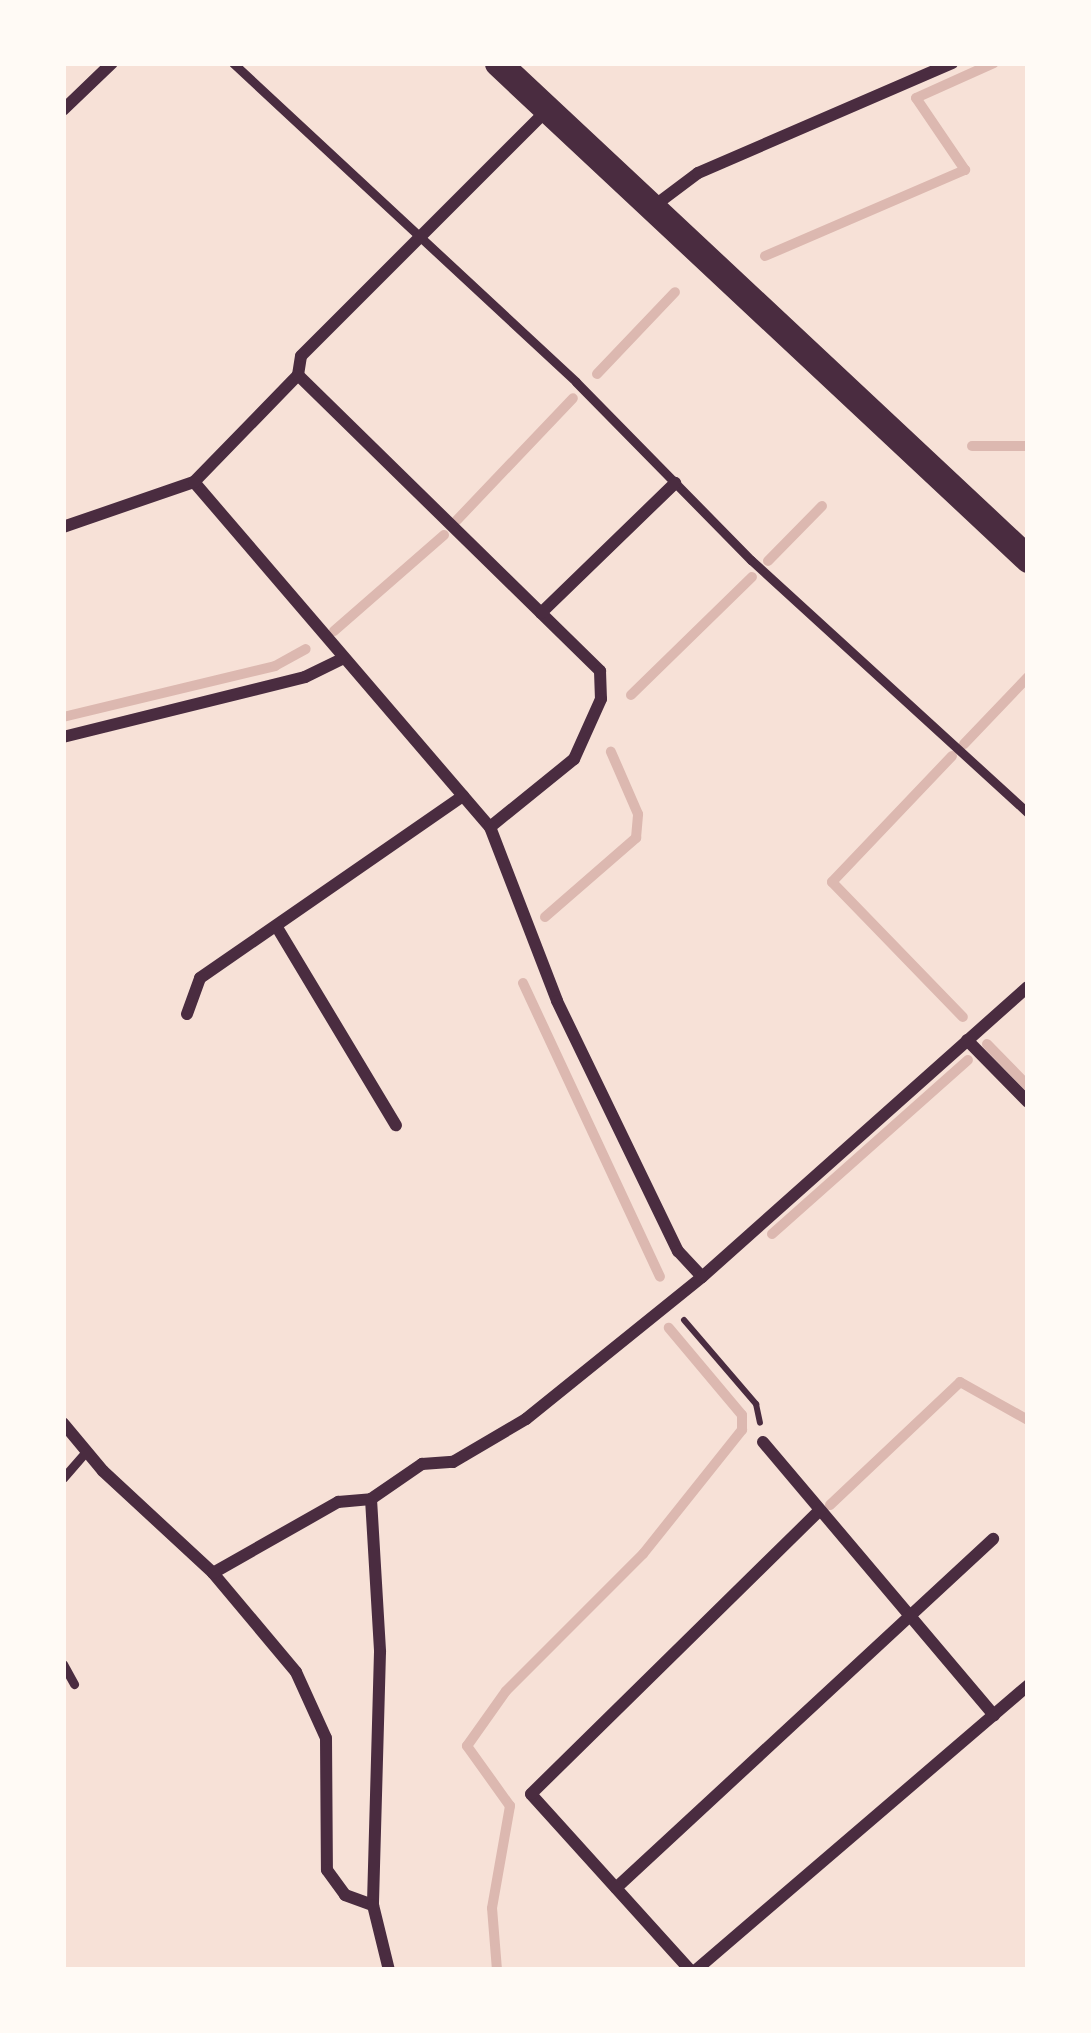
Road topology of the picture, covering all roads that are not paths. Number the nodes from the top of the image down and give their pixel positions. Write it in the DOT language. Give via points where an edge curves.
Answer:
graph roads {
  1 [pos="112,63"];
  2 [pos="233,63"];
  3 [pos="498,63"];
  4 [pos="952,63"];
  5 [pos="548,109"];
  6 [pos="63,110"];
  7 [pos="653,207"];
  8 [pos="422,236"];
  9 [pos="298,375"];
  10 [pos="194,482"];
  11 [pos="675,483"];
  12 [pos="63,527"];
  13 [pos="1028,560"];
  14 [pos="541,613"];
  15 [pos="340,660"];
  16 [pos="63,737"];
  17 [pos="463,796"];
  18 [pos="1028,813"];
  19 [pos="490,826"];
  20 [pos="278,929"];
  21 [pos="1028,987"];
  22 [pos="187,1014"];
  23 [pos="967,1040"];
  24 [pos="1028,1102"];
  25 [pos="396,1125"];
  26 [pos="702,1277"];
  27 [pos="63,1423"];
  28 [pos="763,1442"];
  29 [pos="86,1452"];
  30 [pos="63,1478"];
  31 [pos="371,1498"];
  32 [pos="820,1510"];
  33 [pos="994,1539"];
  34 [pos="213,1573"];
  35 [pos="910,1616"];
  36 [pos="63,1664"];
  37 [pos="74,1684"];
  38 [pos="1028,1685"];
  39 [pos="994,1715"];
  40 [pos="616,1888"];
  41 [pos="373,1904"];
  42 [pos="389,1970"];
  43 [pos="693,1970"];
  1 -- 6 [label="street"];
  2 -- 8 [label="lane"];
  3 -- 5 [label="main road"];
  4 -- 7 [label="street" via="698,173"];
  5 -- 7 [label="main road"];
  5 -- 8 [label="street"];
  7 -- 13 [label="main road"];
  8 -- 9 [label="street" via="301,356"];
  8 -- 11 [label="lane"];
  9 -- 10 [label="street"];
  9 -- 14 [label="street"];
  10 -- 12 [label="street"];
  10 -- 15 [label="street"];
  11 -- 14 [label="street"];
  11 -- 18 [label="lane"];
  14 -- 19 [label="street" via="600,671 601,699 574,759"];
  15 -- 16 [label="street" via="305,676"];
  15 -- 17 [label="street"];
  17 -- 19 [label="street"];
  17 -- 20 [label="street"];
  19 -- 26 [label="street" via="557,1001 678,1251"];
  20 -- 22 [label="street" via="200,977"];
  20 -- 25 [label="street"];
  21 -- 23 [label="street"];
  23 -- 24 [label="street"];
  23 -- 26 [label="street"];
  26 -- 31 [label="street" via="526,1419 453,1462 422,1464"];
  27 -- 29 [label="street"];
  28 -- 32 [label="street"];
  29 -- 30 [label="lane"];
  29 -- 34 [label="street"];
  31 -- 34 [label="street" via="338,1502"];
  31 -- 41 [label="street" via="380,1652"];
  32 -- 35 [label="street"];
  32 -- 40 [label="street" via="531,1793"];
  33 -- 35 [label="street"];
  34 -- 41 [label="street" via="296,1672 326,1738 327,1870 344,1895"];
  35 -- 39 [label="street"];
  35 -- 40 [label="street"];
  36 -- 37 [label="lane"];
  38 -- 39 [label="street"];
  39 -- 43 [label="street"];
  40 -- 43 [label="street"];
  41 -- 42 [label="street"];
}
